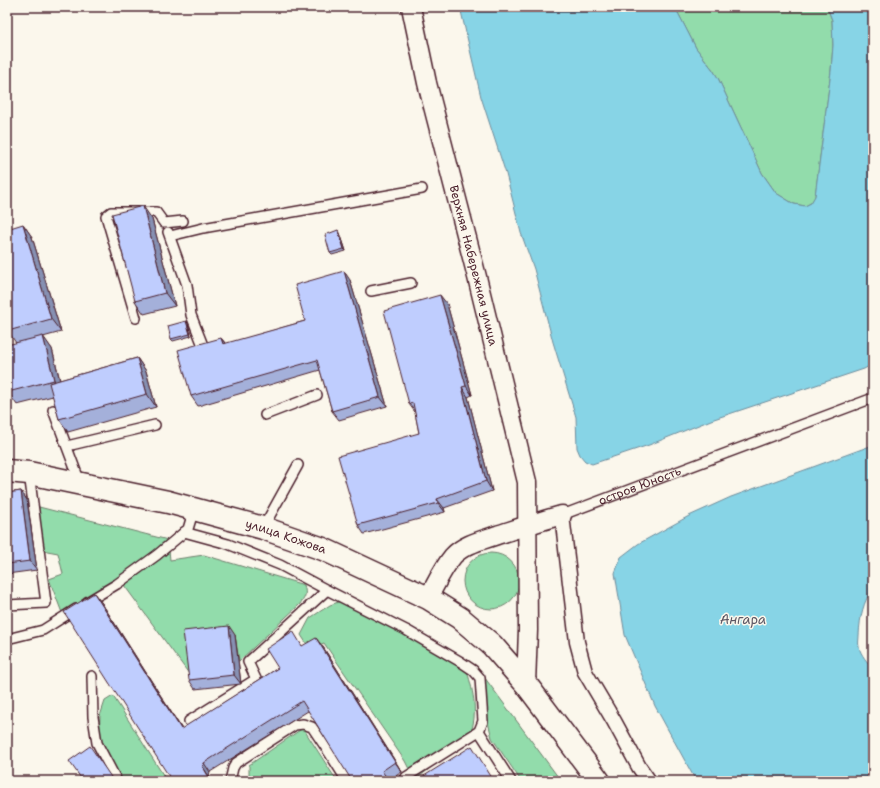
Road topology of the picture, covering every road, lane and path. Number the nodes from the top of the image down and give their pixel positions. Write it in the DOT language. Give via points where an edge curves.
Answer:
graph roads {
  1 [pos="411,7"];
  2 [pos="422,189"];
  3 [pos="183,221"];
  4 [pos="164,223"];
  5 [pos="170,236"];
  6 [pos="411,283"];
  7 [pos="371,291"];
  8 [pos="136,318"];
  9 [pos="202,343"];
  10 [pos="317,395"];
  11 [pos="873,398"];
  12 [pos="53,410"];
  13 [pos="264,415"];
  14 [pos="155,424"];
  15 [pos="67,446"];
  16 [pos="298,465"];
  17 [pos="7,471"];
  18 [pos="29,473"];
  19 [pos="81,484"];
  20 [pos="194,509"];
  21 [pos="562,515"];
  22 [pos="527,525"];
  23 [pos="263,528"];
  24 [pos="184,532"];
  25 [pos="327,590"];
  26 [pos="428,598"];
  27 [pos="7,605"];
  28 [pos="7,639"];
  29 [pos="92,676"];
  30 [pos="526,684"];
  31 [pos="189,720"];
  32 [pos="479,731"];
  33 [pos="406,777"];
  34 [pos="117,781"];
  35 [pos="230,781"];
  36 [pos="347,781"];
  37 [pos="511,781"];
  38 [pos="599,781"];
  39 [pos="649,781"];
  1 -- 22 [label="street, Верхняя Набережная улица" via="427,83 527,482"];
  2 -- 5 [label="lane"];
  3 -- 4 [label="lane"];
  4 -- 5 [label="lane"];
  4 -- 8 [label="lane" via="156,212 111,212 106,216"];
  5 -- 9 [label="lane" via="187,285 191,315"];
  6 -- 7 [label="lane"];
  10 -- 13 [label="lane"];
  11 -- 21 [label="lane, остров Юность"];
  12 -- 15 [label="lane"];
  14 -- 15 [label="lane"];
  15 -- 19 [label="lane"];
  16 -- 23 [label="lane"];
  17 -- 18 [label="street, улица Кожова"];
  18 -- 19 [label="street, улица Кожова"];
  18 -- 27 [label="lane" via="46,603"];
  19 -- 20 [label="street, улица Кожова"];
  20 -- 23 [label="street, улица Кожова"];
  20 -- 24 [label="lane" via="188,529"];
  21 -- 22 [label="street, остров Юность"];
  21 -- 39 [label="street" via="577,642 585,672"];
  22 -- 26 [label="street, остров Юность" via="465,547 444,569"];
  22 -- 30 [label="street, Верхняя Набережная улица"];
  23 -- 26 [label="street, улица Кожова" via="323,549"];
  24 -- 25 [label="lane" via="228,544 280,565"];
  24 -- 28 [label="lane" via="117,584 43,630"];
  25 -- 31 [label="lane" via="248,662 256,678"];
  25 -- 32 [label="lane" via="406,630 473,670 480,678 483,721"];
  26 -- 30 [label="street, улица Кожова" via="460,618 492,645"];
  29 -- 34 [label="lane" via="93,717 97,743"];
  30 -- 38 [label="street, улица Кожова"];
  32 -- 33 [label="lane"];
  32 -- 37 [label="lane"];
  35 -- 36 [label="lane" via="236,763 295,725 303,724 312,728"];
}
